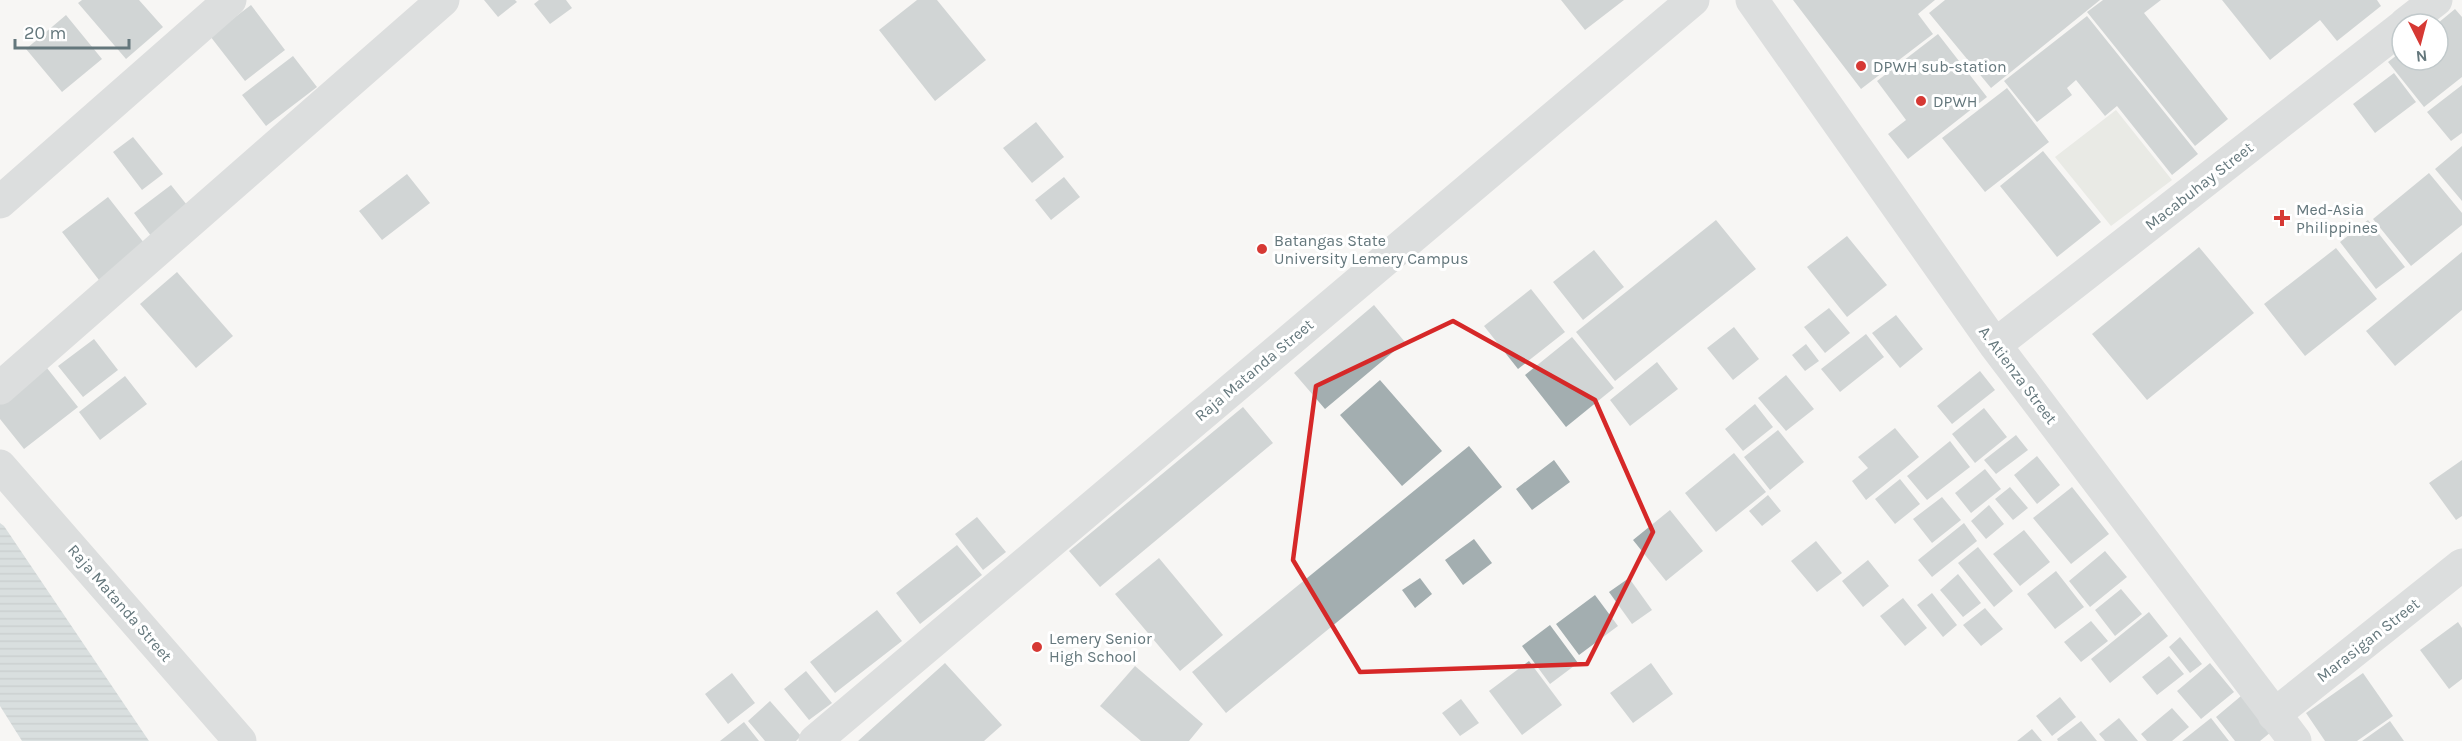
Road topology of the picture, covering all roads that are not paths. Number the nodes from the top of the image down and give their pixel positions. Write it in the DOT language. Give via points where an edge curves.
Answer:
graph roads {
  1 [pos="230,0"];
  2 [pos="443,0"];
  3 [pos="1693,0"];
  4 [pos="1752,0"];
  5 [pos="2436,0"];
  6 [pos="2421,12"];
  7 [pos="2390,36"];
  8 [pos="0,202"];
  9 [pos="1995,345"];
  10 [pos="0,388"];
  11 [pos="0,466"];
  12 [pos="2462,565"];
  13 [pos="2274,715"];
  14 [pos="240,741"];
  15 [pos="814,741"];
  16 [pos="2295,741"];
  1 -- 8 [label="street"];
  2 -- 10 [label="street"];
  3 -- 15 [label="street, Raja Matanda Street"];
  4 -- 9 [label="street, A. Atienza Street"];
  5 -- 6 [label="street, Macabuhay Street"];
  7 -- 9 [label="street, Macabuhay Street"];
  9 -- 13 [label="street, A. Atienza Street"];
  11 -- 14 [label="street, Raja Matanda Street"];
  12 -- 13 [label="street, Marasigan Street"];
  13 -- 16 [label="street, A. Atienza Street"];
}
